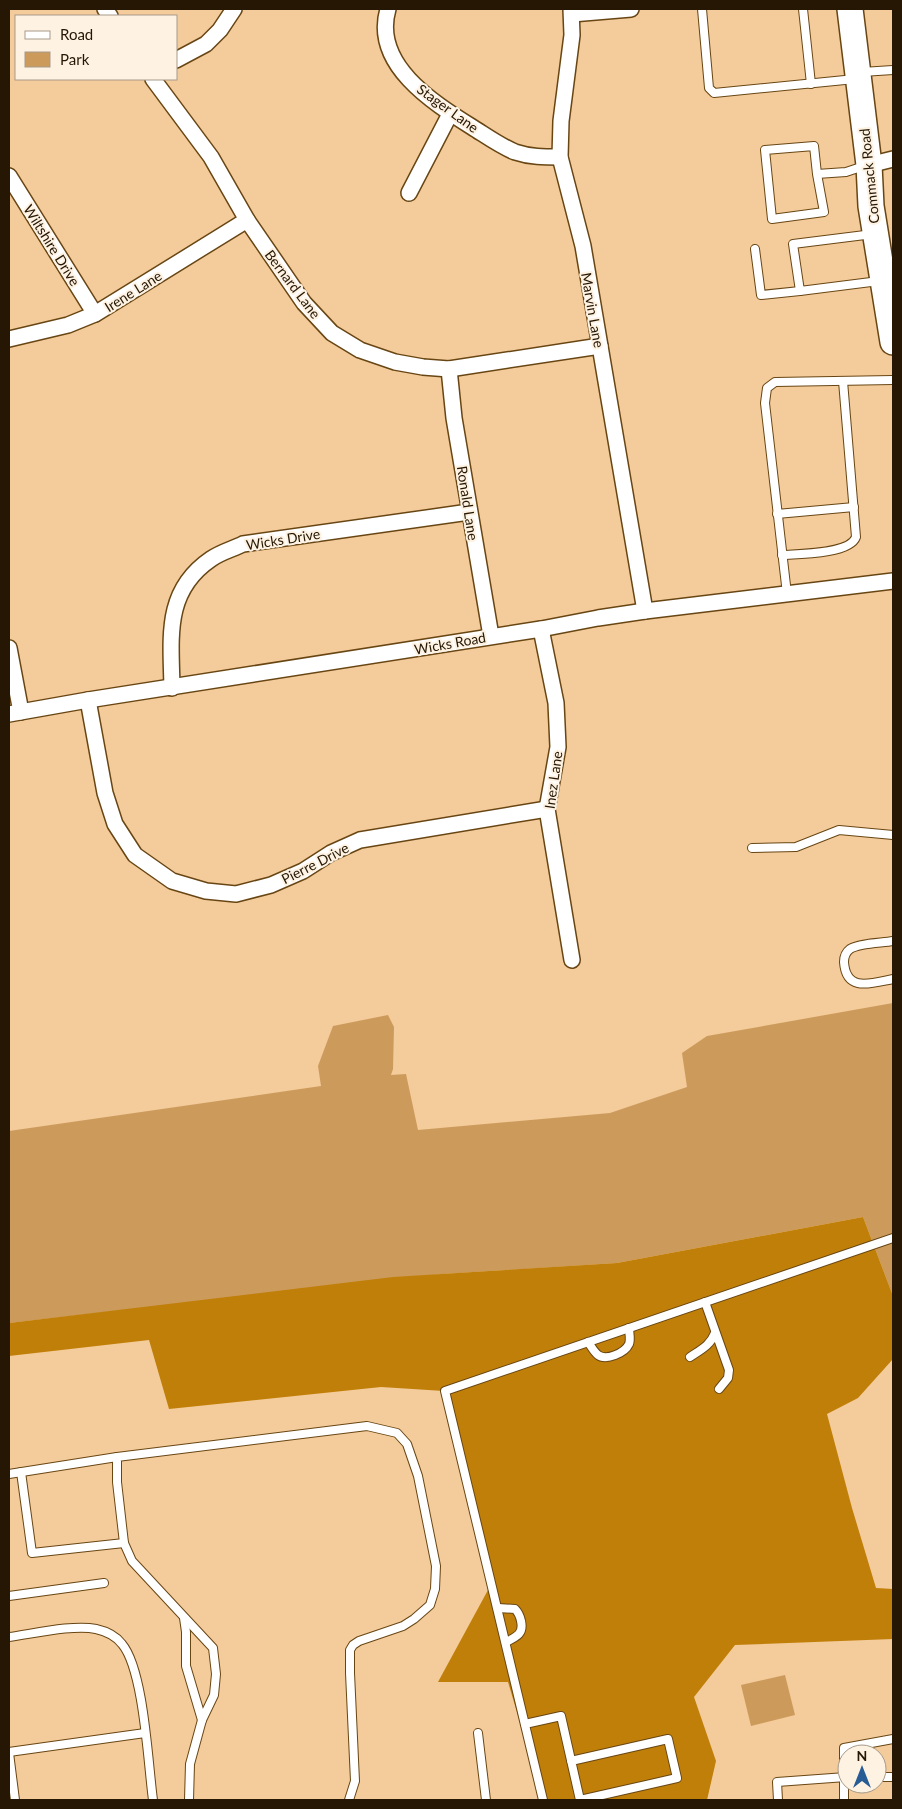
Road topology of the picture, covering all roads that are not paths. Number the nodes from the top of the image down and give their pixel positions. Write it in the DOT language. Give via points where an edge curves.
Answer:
graph roads {
  1 [pos="234,9"];
  2 [pos="388,9"];
  3 [pos="631,9"];
  4 [pos="702,9"];
  5 [pos="803,9"];
  6 [pos="850,9"];
  7 [pos="571,11"];
  8 [pos="178,59"];
  9 [pos="893,70"];
  10 [pos="858,75"];
  11 [pos="153,80"];
  12 [pos="811,84"];
  13 [pos="450,114"];
  14 [pos="560,157"];
  15 [pos="893,159"];
  16 [pos="869,165"];
  17 [pos="817,174"];
  18 [pos="9,176"];
  19 [pos="409,193"];
  20 [pos="247,220"];
  21 [pos="876,233"];
  22 [pos="756,249"];
  23 [pos="884,281"];
  24 [pos="800,291"];
  25 [pos="95,314"];
  26 [pos="9,338"];
  27 [pos="893,342"];
  28 [pos="600,346"];
  29 [pos="449,369"];
  30 [pos="893,380"];
  31 [pos="843,381"];
  32 [pos="854,506"];
  33 [pos="469,512"];
  34 [pos="778,514"];
  35 [pos="782,556"];
  36 [pos="893,581"];
  37 [pos="786,594"];
  38 [pos="645,611"];
  39 [pos="541,629"];
  40 [pos="491,636"];
  41 [pos="9,648"];
  42 [pos="172,688"];
  43 [pos="88,700"];
  44 [pos="15,713"];
  45 [pos="547,809"];
  46 [pos="893,835"];
  47 [pos="752,848"];
  48 [pos="893,941"];
  49 [pos="572,960"];
  50 [pos="893,980"];
  51 [pos="893,1238"];
  52 [pos="704,1302"];
  53 [pos="629,1328"];
  54 [pos="715,1334"];
  55 [pos="588,1342"];
  56 [pos="690,1357"];
  57 [pos="719,1389"];
  58 [pos="118,1457"];
  59 [pos="21,1472"];
  60 [pos="9,1474"];
  61 [pos="124,1542"];
  62 [pos="104,1583"];
  63 [pos="9,1596"];
  64 [pos="498,1608"];
  65 [pos="183,1616"];
  66 [pos="9,1637"];
  67 [pos="506,1642"];
  68 [pos="202,1720"];
  69 [pos="525,1724"];
  70 [pos="478,1733"];
  71 [pos="145,1734"];
  72 [pos="893,1739"];
  73 [pos="866,1744"];
  74 [pos="9,1752"];
  75 [pos="571,1761"];
  76 [pos="837,1778"];
  77 [pos="15,1800"];
  78 [pos="153,1800"];
  79 [pos="189,1800"];
  80 [pos="349,1800"];
  81 [pos="486,1800"];
  82 [pos="543,1800"];
  83 [pos="778,1800"];
  1 -- 8 [label="street" via="206,44"];
  2 -- 13 [label="street, Stager Lane" via="386,37 393,59 407,77"];
  3 -- 7 [label="street"];
  4 -- 12 [label="lane" via="709,88 714,93"];
  5 -- 12 [label="lane"];
  6 -- 10 [label="main road, Commack Road"];
  7 -- 14 [label="street, Marvin Lane" via="572,35 561,121"];
  9 -- 10 [label="lane"];
  10 -- 12 [label="lane"];
  10 -- 16 [label="main road, Commack Road"];
  11 -- 20 [label="street, Bernard Lane" via="211,157"];
  13 -- 14 [label="street, Stager Lane" via="513,151 534,157"];
  13 -- 19 [label="street"];
  14 -- 28 [label="street, Marvin Lane" via="582,246"];
  15 -- 16 [label="street"];
  16 -- 17 [label="lane" via="846,172"];
  16 -- 21 [label="main road, Commack Road"];
  17 -- 17 [label="lane" via="814,146 765,150 772,219 824,212"];
  18 -- 25 [label="street, Wiltshire Drive"];
  20 -- 25 [label="street, Irene Lane"];
  20 -- 29 [label="street, Bernard Lane" via="304,303 332,333 360,350 395,362"];
  21 -- 23 [label="main road, Commack Road"];
  21 -- 24 [label="lane" via="793,244"];
  22 -- 24 [label="lane" via="761,295"];
  23 -- 24 [label="lane"];
  23 -- 27 [label="main road, Commack Road"];
  25 -- 26 [label="street, Irene Lane" via="68,325"];
  28 -- 29 [label="street, Bernard Lane"];
  28 -- 38 [label="street, Marvin Lane"];
  29 -- 33 [label="street, Ronald Lane"];
  30 -- 31 [label="lane"];
  31 -- 32 [label="lane"];
  31 -- 34 [label="lane" via="775,382 767,388 765,403"];
  32 -- 34 [label="lane"];
  32 -- 35 [label="lane" via="856,537 848,547"];
  33 -- 40 [label="street, Ronald Lane"];
  33 -- 42 [label="street, Wicks Drive" via="243,544 212,558 191,576 176,602 171,626"];
  34 -- 35 [label="lane"];
  35 -- 37 [label="lane"];
  36 -- 37 [label="street, Wicks Road"];
  37 -- 38 [label="street, Wicks Road"];
  38 -- 39 [label="street, Wicks Road"];
  39 -- 40 [label="street, Wicks Road"];
  39 -- 45 [label="street, Inez Lane" via="556,703 558,747"];
  40 -- 42 [label="street, Wicks Road"];
  41 -- 44 [label="street"];
  42 -- 43 [label="street, Wicks Road"];
  43 -- 44 [label="street, Wicks Road"];
  43 -- 45 [label="street, Pierre Drive" via="104,793 115,824 135,855 172,881 206,891 236,894 271,885 360,840"];
  45 -- 49 [label="street, Inez Lane"];
  46 -- 47 [label="lane" via="839,830 796,847"];
  48 -- 50 [label="lane" via="855,946 844,956 846,972 852,982"];
  51 -- 52 [label="lane"];
  52 -- 53 [label="lane"];
  52 -- 54 [label="lane"];
  53 -- 55 [label="lane"];
  53 -- 55 [label="lane" via="628,1347 609,1357 597,1354"];
  54 -- 56 [label="lane" via="707,1346"];
  54 -- 57 [label="lane" via="729,1370 728,1378"];
  55 -- 64 [label="lane" via="445,1391"];
  58 -- 59 [label="lane"];
  58 -- 61 [label="lane" via="117,1482"];
  58 -- 80 [label="lane" via="367,1426 397,1433 407,1444 418,1476 436,1566 435,1589 430,1605 414,1619 359,1641 350,1650 356,1781"];
  59 -- 60 [label="lane"];
  59 -- 61 [label="lane" via="32,1553"];
  61 -- 65 [label="lane" via="132,1561"];
  62 -- 63 [label="lane"];
  64 -- 67 [label="lane"];
  64 -- 67 [label="lane" via="515,1609 522,1626 518,1636"];
  65 -- 68 [label="lane" via="186,1666"];
  65 -- 68 [label="lane" via="212,1648 216,1674 214,1695"];
  66 -- 71 [label="lane" via="75,1628 110,1634 122,1644 135,1670"];
  67 -- 69 [label="lane"];
  68 -- 79 [label="lane" via="190,1764"];
  69 -- 75 [label="lane" via="561,1716"];
  69 -- 82 [label="lane"];
  70 -- 81 [label="lane"];
  71 -- 74 [label="lane"];
  71 -- 78 [label="lane"];
  72 -- 73 [label="lane"];
  74 -- 77 [label="lane"];
  75 -- 75 [label="lane" via="580,1800 677,1778 668,1739"];
  76 -- 83 [label="lane" via="777,1782"];
}
